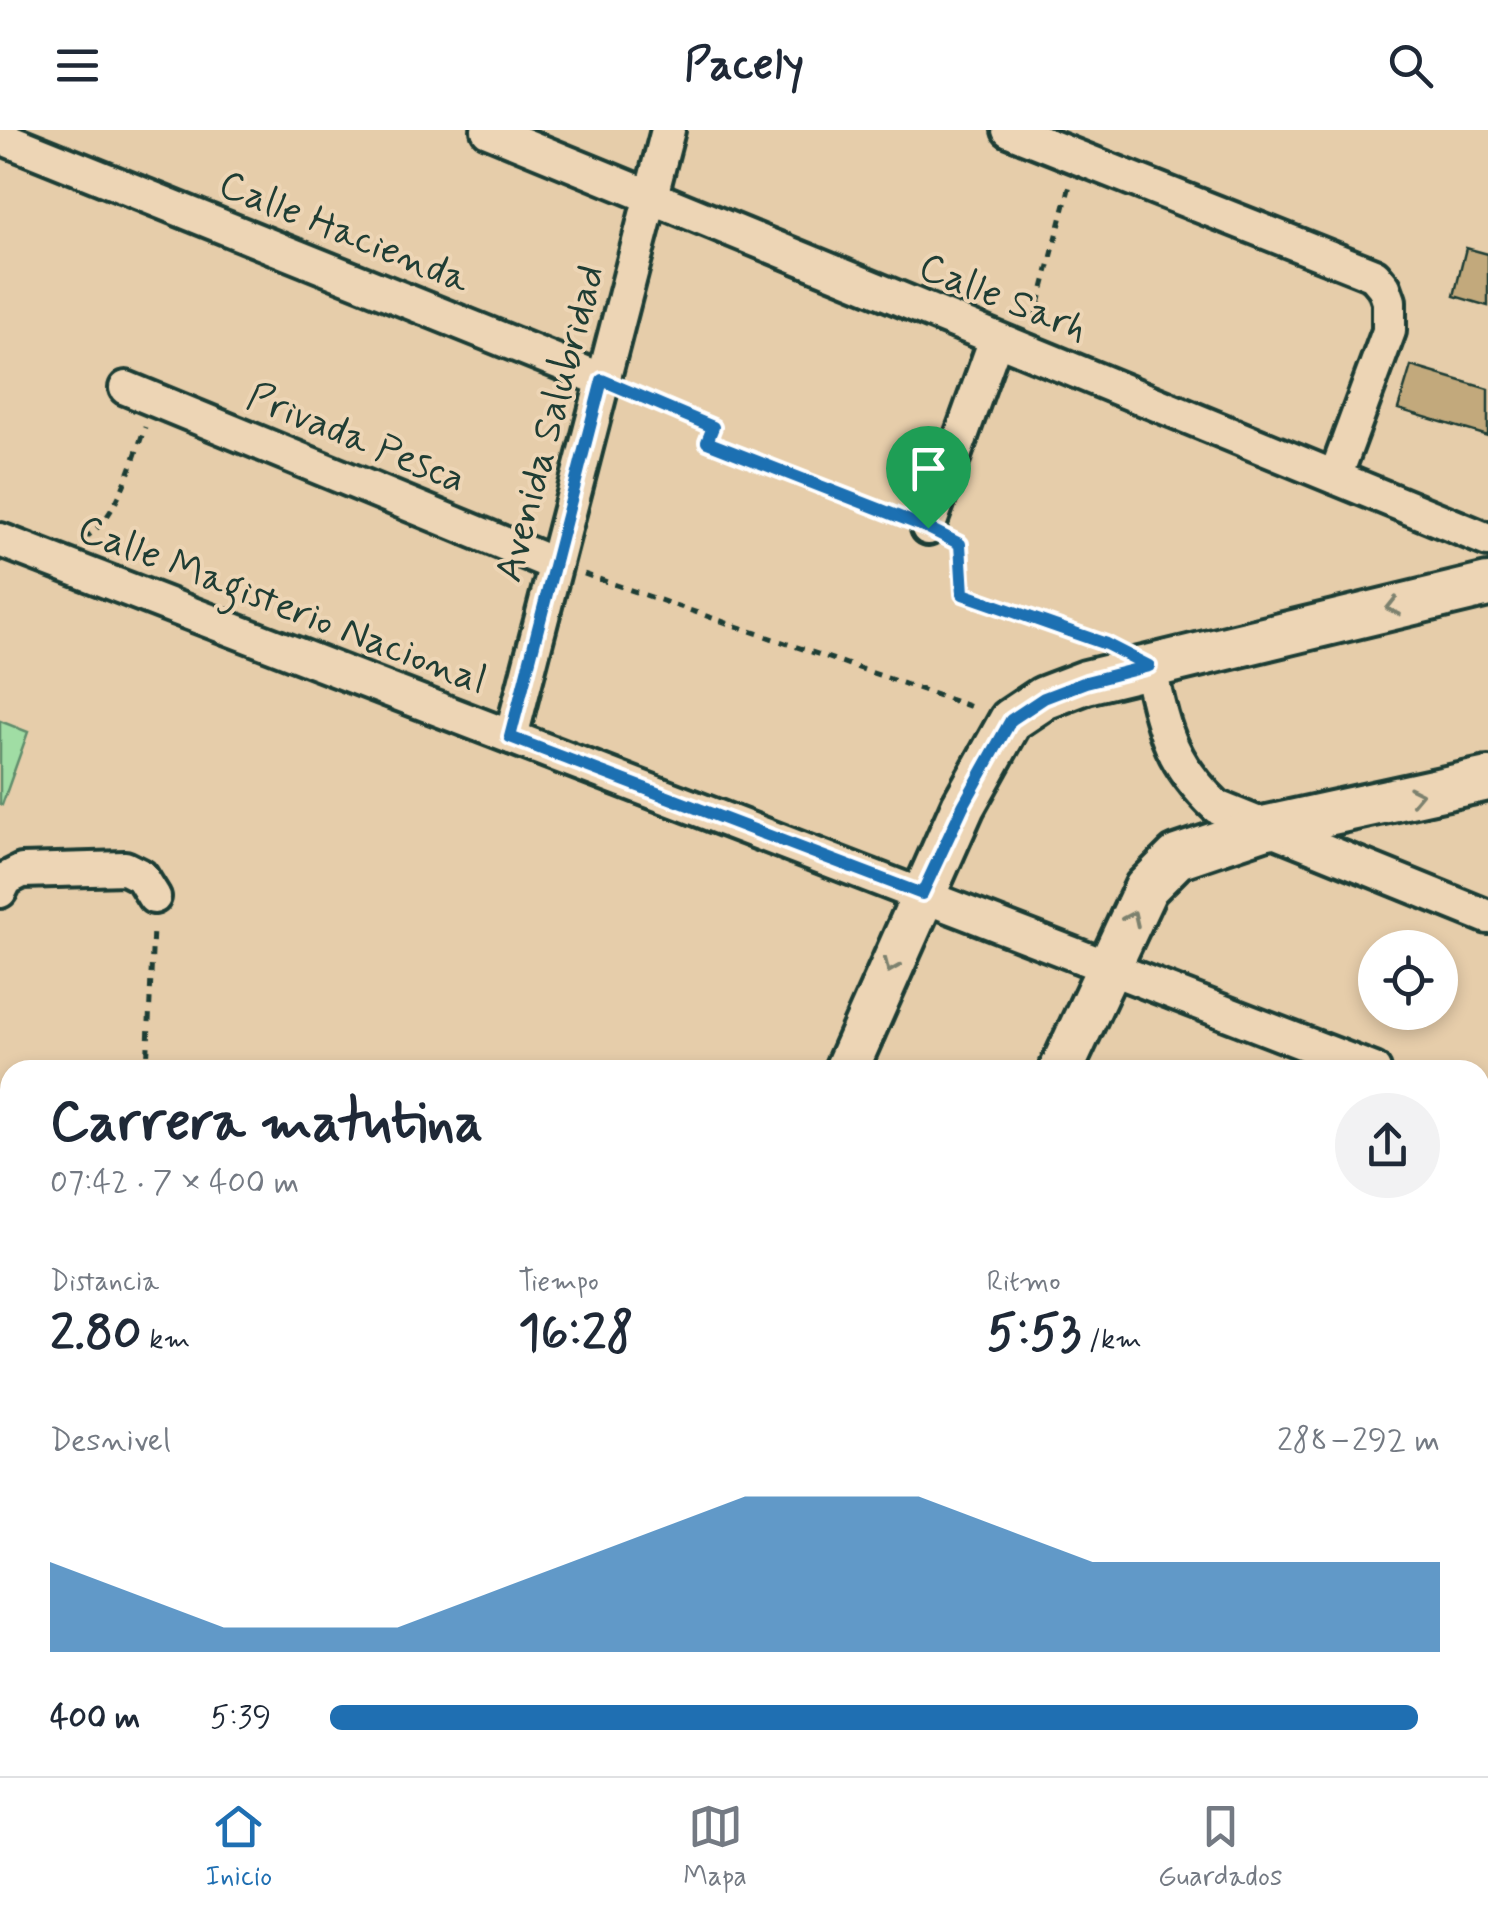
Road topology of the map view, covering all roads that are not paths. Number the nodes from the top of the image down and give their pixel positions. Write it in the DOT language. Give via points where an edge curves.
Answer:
graph roads {
  1 [pos="488,130"];
  2 [pos="668,130"];
  3 [pos="1009,130"];
  4 [pos="0,137"];
  5 [pos="651,195"];
  6 [pos="996,339"];
  7 [pos="602,380"];
  8 [pos="141,393"];
  9 [pos="1335,477"];
  10 [pos="928,528"];
  11 [pos="0,540"];
  12 [pos="1488,540"];
  13 [pos="554,564"];
  14 [pos="1488,585"];
  15 [pos="1149,666"];
  16 [pos="510,737"];
  17 [pos="1488,779"];
  18 [pos="1263,828"];
  19 [pos="0,891"];
  20 [pos="922,894"];
  21 [pos="154,897"];
  22 [pos="1488,918"];
  23 [pos="1108,968"];
  24 [pos="850,1060"];
  25 [pos="1066,1060"];
  26 [pos="1348,1060"];
  1 -- 5 [label="street, Calle Sarh"];
  2 -- 5 [label="street, Avenida Salubridad"];
  3 -- 9 [label="street" via="1374,275 1384,287 1388,331"];
  4 -- 7 [label="street, Calle Hacienda"];
  5 -- 6 [label="street, Calle Sarh"];
  5 -- 7 [label="street, Avenida Salubridad"];
  6 -- 9 [label="street, Calle Sarh"];
  6 -- 10 [label="street"];
  7 -- 13 [label="street, Avenida Salubridad"];
  8 -- 13 [label="street, Privada Pesca"];
  9 -- 12 [label="street, Calle Sarh"];
  11 -- 16 [label="street, Calle Magisterio Nacional"];
  13 -- 16 [label="street, Avenida Salubridad"];
  14 -- 15 [label="main road, one-way"];
  15 -- 18 [label="street" via="1176,759 1195,786 1217,807"];
  15 -- 20 [label="main road" via="1044,698 1011,720"];
  16 -- 20 [label="street, Calle Magisterio Nacional"];
  18 -- 17 [label="main road, one-way"];
  18 -- 22 [label="street"];
  23 -- 18 [label="main road, one-way" via="1146,888 1177,857"];
  19 -- 21 [label="street" via="22,870 125,868 141,876"];
  20 -- 23 [label="street, Calle Magisterio Nacional"];
  20 -- 24 [label="main road, one-way"];
  23 -- 25 [label="main road"];
  23 -- 26 [label="street, Calle Magisterio Nacional"];
}
